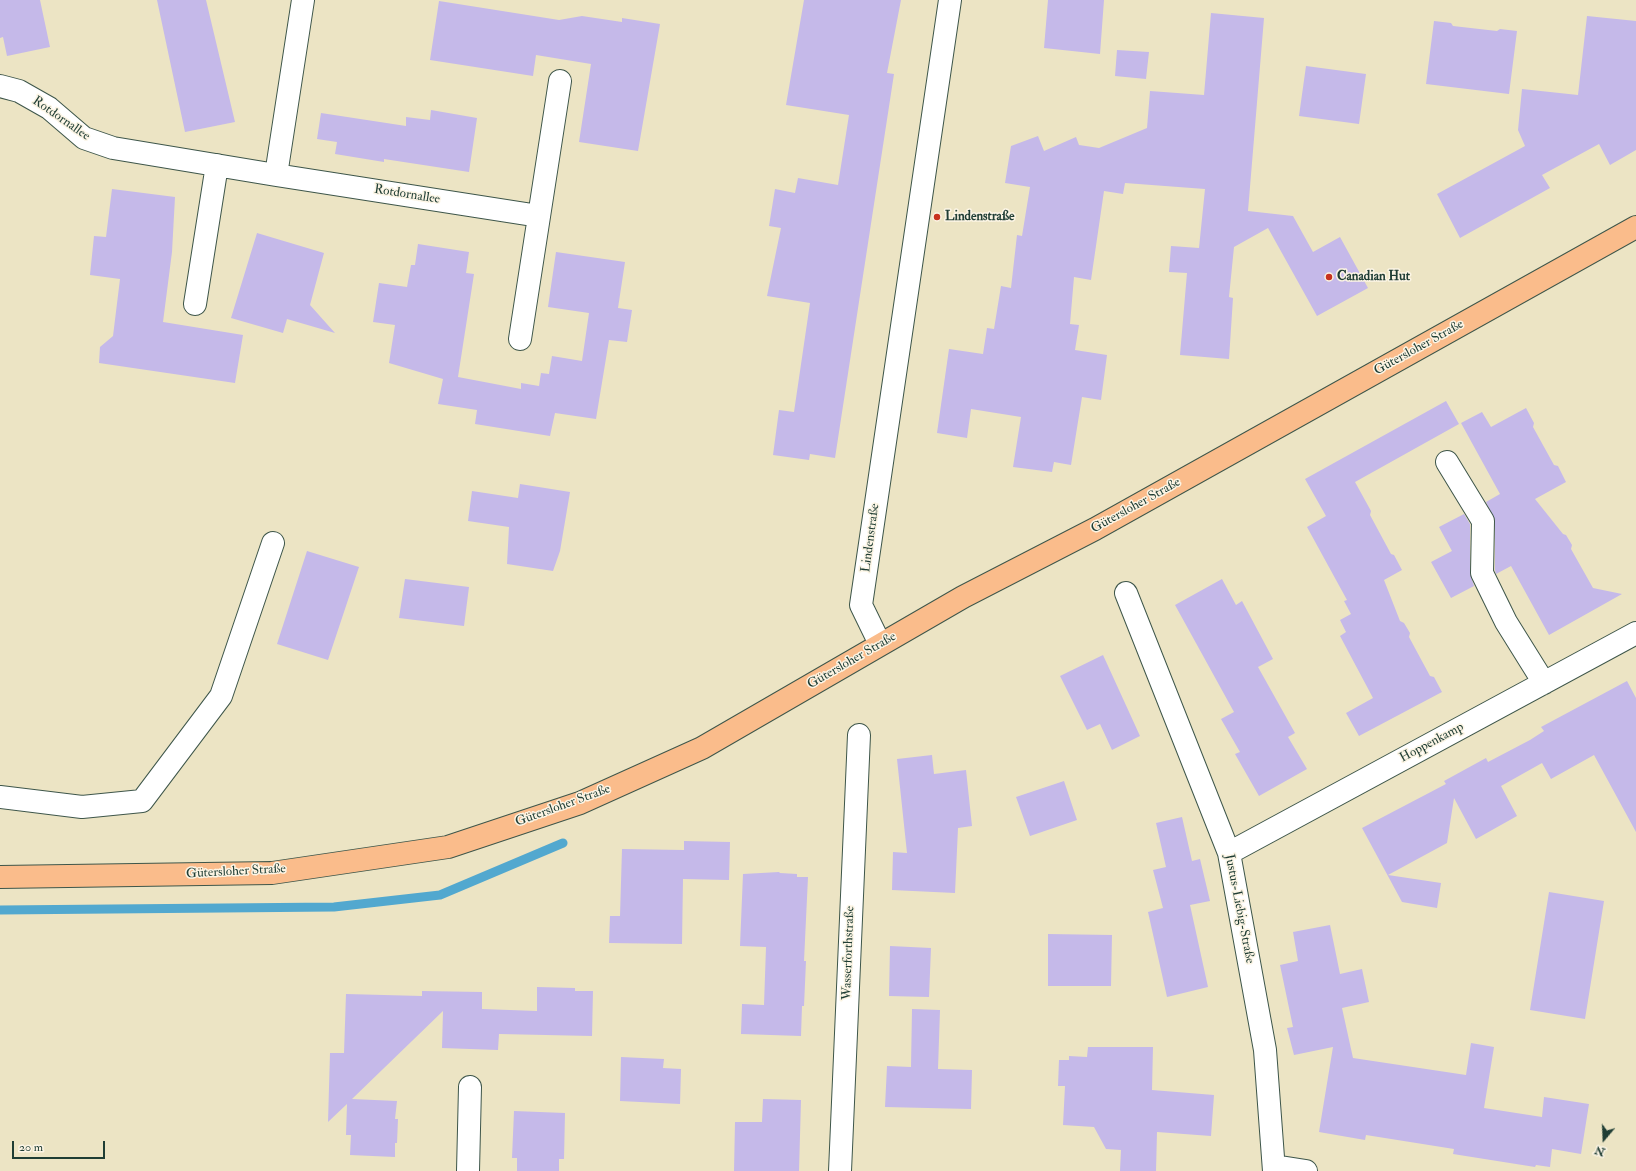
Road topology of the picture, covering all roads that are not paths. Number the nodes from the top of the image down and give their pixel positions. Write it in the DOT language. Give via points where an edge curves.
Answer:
graph roads {
  1 [pos="304,0"];
  2 [pos="950,0"];
  3 [pos="560,81"];
  4 [pos="0,86"];
  5 [pos="217,165"];
  6 [pos="276,175"];
  7 [pos="539,216"];
  8 [pos="1636,226"];
  9 [pos="194,304"];
  10 [pos="520,338"];
  11 [pos="1446,462"];
  12 [pos="273,543"];
  13 [pos="1126,592"];
  14 [pos="1636,633"];
  15 [pos="880,644"];
  16 [pos="1544,683"];
  17 [pos="859,735"];
  18 [pos="0,797"];
  19 [pos="1229,853"];
  20 [pos="0,877"];
  21 [pos="470,1087"];
  22 [pos="1274,1168"];
  23 [pos="468,1171"];
  24 [pos="840,1171"];
  25 [pos="1306,1171"];
  1 -- 6 [label="street"];
  2 -- 15 [label="street, Lindenstraße" via="861,605"];
  3 -- 7 [label="street"];
  4 -- 5 [label="street, Rotdornallee" via="19,91 50,108 84,138 113,148"];
  5 -- 6 [label="street, Rotdornallee"];
  5 -- 9 [label="street"];
  6 -- 7 [label="street, Rotdornallee"];
  7 -- 10 [label="street"];
  8 -- 15 [label="main road, Gütersloher Straße" via="1095,529 963,597"];
  11 -- 16 [label="street" via="1483,521 1482,573 1506,622"];
  12 -- 18 [label="street" via="222,696 142,801 82,807"];
  13 -- 19 [label="street, Justus-Liebig-Straße"];
  14 -- 16 [label="street, Hoppenkamp"];
  15 -- 20 [label="main road, Gütersloher Straße" via="702,748 580,803 448,847 272,873"];
  16 -- 19 [label="street, Hoppenkamp"];
  17 -- 24 [label="street, Wasserforthstraße"];
  19 -- 22 [label="street, Justus-Liebig-Straße" via="1265,1050"];
  21 -- 23 [label="street"];
  22 -- 25 [label="street"];
}
